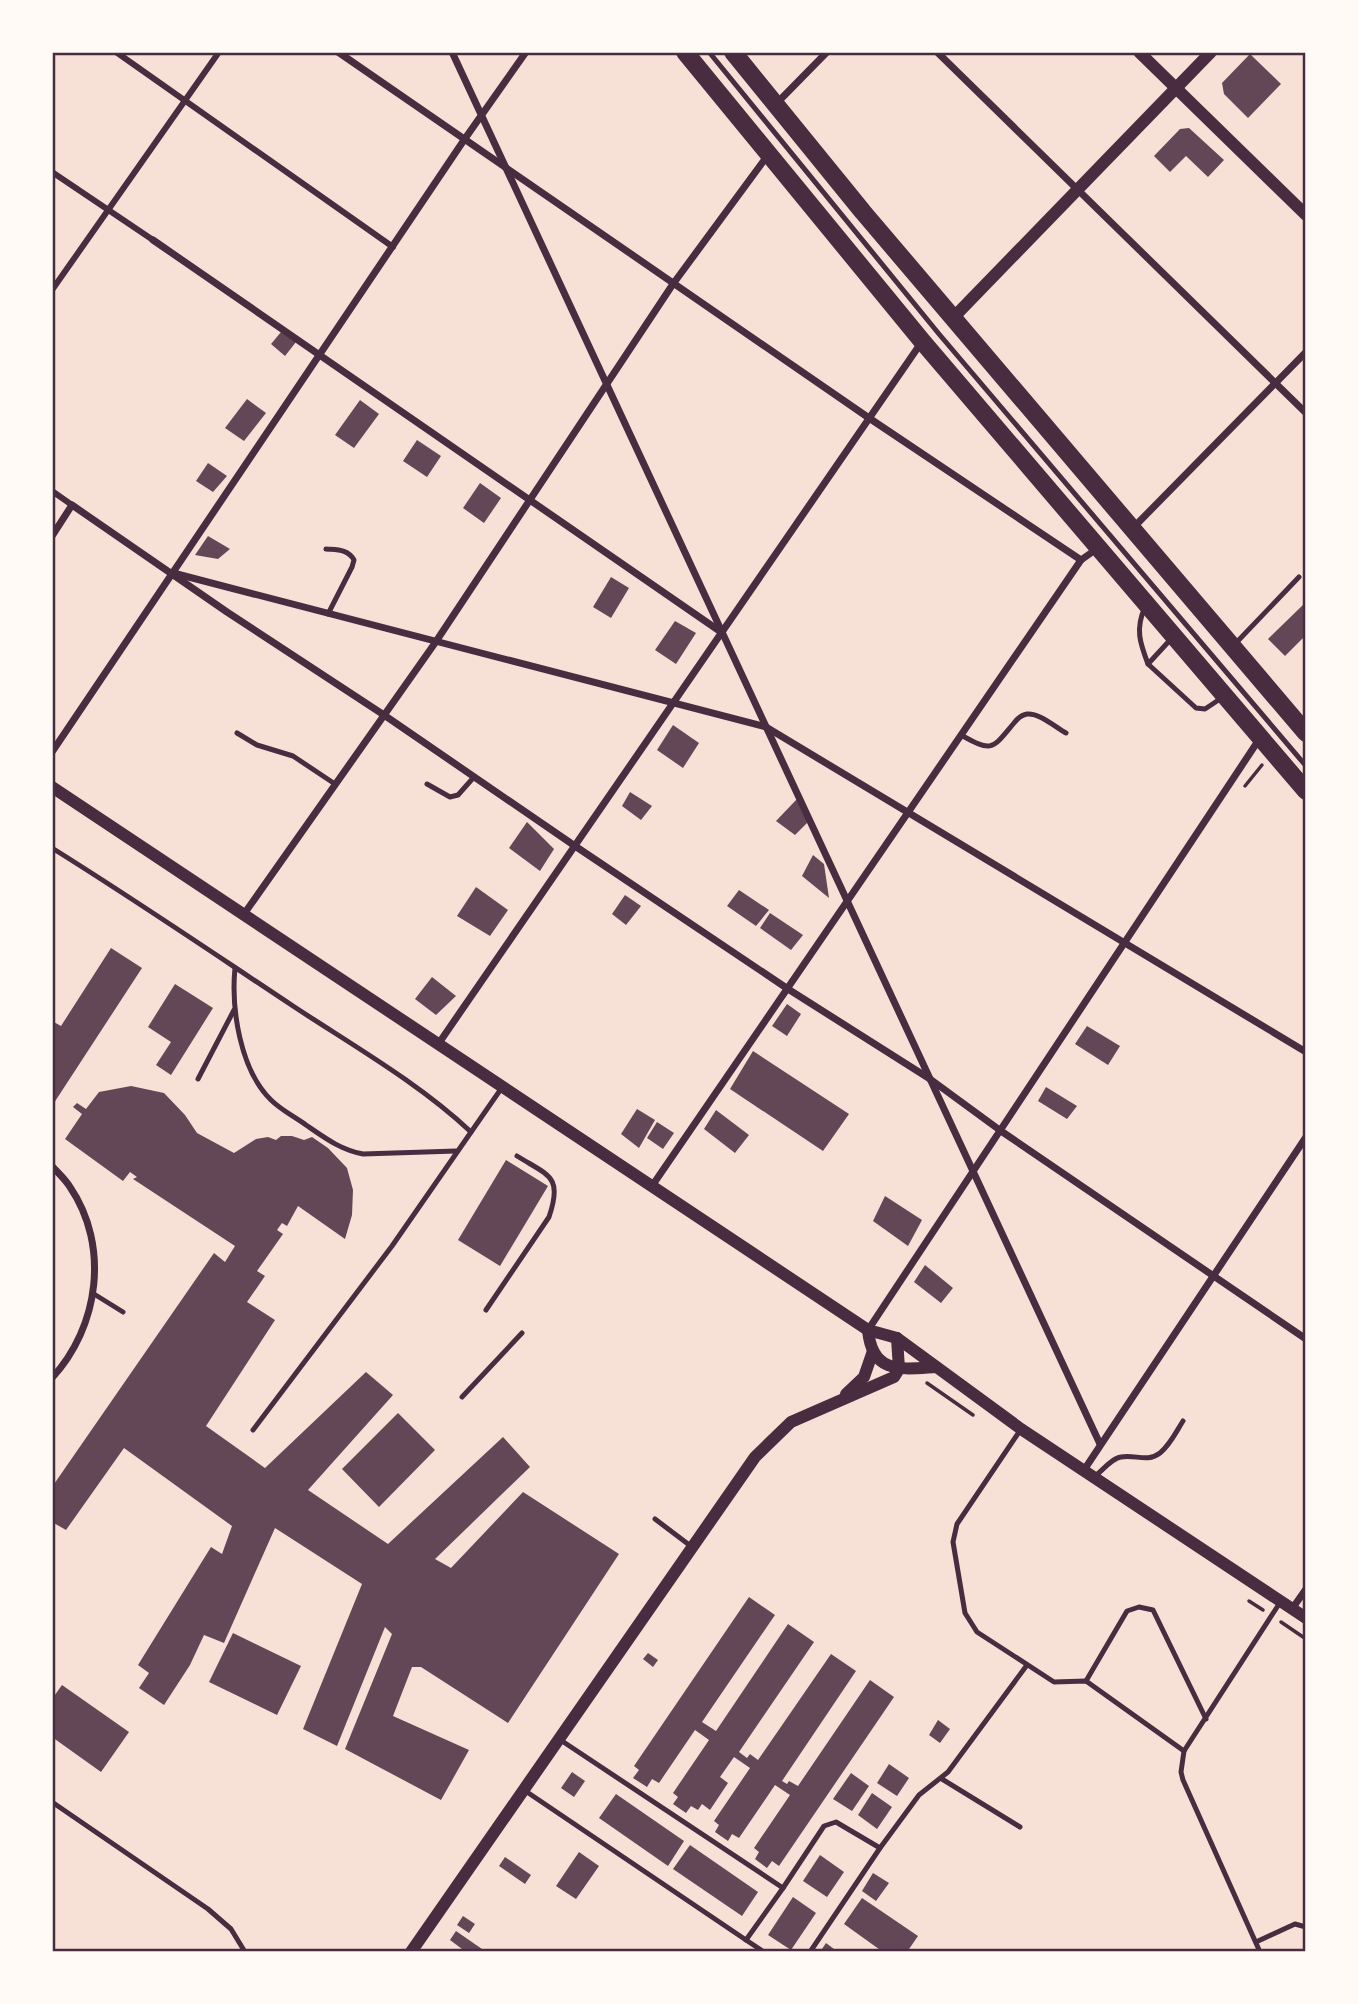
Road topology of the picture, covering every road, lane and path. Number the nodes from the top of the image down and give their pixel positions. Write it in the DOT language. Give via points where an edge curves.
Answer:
graph roads {
  1 [pos="116,52"];
  2 [pos="219,52"];
  3 [pos="338,52"];
  4 [pos="452,52"];
  5 [pos="526,52"];
  6 [pos="685,52"];
  7 [pos="709,52"];
  8 [pos="733,52"];
  9 [pos="827,52"];
  10 [pos="936,52"];
  11 [pos="1139,52"];
  12 [pos="1211,52"];
  13 [pos="1176,89"];
  14 [pos="186,101"];
  15 [pos="776,104"];
  16 [pos="481,116"];
  17 [pos="464,140"];
  18 [pos="768,155"];
  19 [pos="506,170"];
  20 [pos="52,172"];
  21 [pos="1078,190"];
  22 [pos="109,210"];
  23 [pos="1306,215"];
  24 [pos="153,240"];
  25 [pos="393,247"];
  26 [pos="673,284"];
  27 [pos="52,290"];
  28 [pos="953,318"];
  29 [pos="922,341"];
  30 [pos="1306,352"];
  31 [pos="320,355"];
  32 [pos="1275,383"];
  33 [pos="607,386"];
  34 [pos="1306,413"];
  35 [pos="869,418"];
  36 [pos="52,491"];
  37 [pos="529,500"];
  38 [pos="72,505"];
  39 [pos="1131,530"];
  40 [pos="52,536"];
  41 [pos="1099,548"];
  42 [pos="326,549"];
  43 [pos="1081,560"];
  44 [pos="173,573"];
  45 [pos="1299,577"];
  46 [pos="1146,604"];
  47 [pos="328,614"];
  48 [pos="722,632"];
  49 [pos="1173,636"];
  50 [pos="436,643"];
  51 [pos="1231,647"];
  52 [pos="1148,664"];
  53 [pos="1224,696"];
  54 [pos="673,703"];
  55 [pos="384,715"];
  56 [pos="766,727"];
  57 [pos="237,733"];
  58 [pos="1066,733"];
  59 [pos="1306,733"];
  60 [pos="961,735"];
  61 [pos="1260,738"];
  62 [pos="52,752"];
  63 [pos="1262,765"];
  64 [pos="1306,766"];
  65 [pos="474,777"];
  66 [pos="335,784"];
  67 [pos="427,784"];
  68 [pos="52,787"];
  69 [pos="1306,791"];
  70 [pos="1239,793"];
  71 [pos="908,813"];
  72 [pos="575,846"];
  73 [pos="52,848"];
  74 [pos="848,901"];
  75 [pos="244,914"];
  76 [pos="1125,944"];
  77 [pos="235,968"];
  78 [pos="788,989"];
  79 [pos="234,1010"];
  80 [pos="439,1043"];
  81 [pos="1306,1052"];
  82 [pos="198,1079"];
  83 [pos="930,1079"];
  84 [pos="503,1086"];
  85 [pos="1001,1131"];
  86 [pos="471,1132"];
  87 [pos="1306,1137"];
  88 [pos="456,1151"];
  89 [pos="517,1156"];
  90 [pos="52,1166"];
  91 [pos="973,1172"];
  92 [pos="652,1186"];
  93 [pos="1212,1276"];
  94 [pos="94,1294"];
  95 [pos="486,1310"];
  96 [pos="123,1312"];
  97 [pos="868,1331"];
  98 [pos="522,1333"];
  99 [pos="897,1338"];
  100 [pos="1306,1339"];
  101 [pos="873,1351"];
  102 [pos="936,1367"];
  103 [pos="899,1369"];
  104 [pos="52,1378"];
  105 [pos="924,1381"];
  106 [pos="462,1397"];
  107 [pos="839,1399"];
  108 [pos="979,1419"];
  109 [pos="1183,1421"];
  110 [pos="1021,1429"];
  111 [pos="253,1430"];
  112 [pos="1100,1444"];
  113 [pos="1089,1474"];
  114 [pos="655,1520"];
  115 [pos="692,1547"];
  116 [pos="1306,1589"];
  117 [pos="1239,1594"];
  118 [pos="1287,1605"];
  119 [pos="1271,1616"];
  120 [pos="1306,1618"];
  121 [pos="1306,1639"];
  122 [pos="1027,1665"];
  123 [pos="1086,1681"];
  124 [pos="1206,1719"];
  125 [pos="559,1739"];
  126 [pos="1184,1751"];
  127 [pos="942,1779"];
  128 [pos="524,1790"];
  129 [pos="52,1802"];
  130 [pos="1020,1827"];
  131 [pos="880,1848"];
  132 [pos="783,1888"];
  133 [pos="1306,1927"];
  134 [pos="746,1940"];
  135 [pos="1256,1942"];
  136 [pos="245,1951"];
  137 [pos="411,1951"];
  138 [pos="764,1951"];
  139 [pos="810,1951"];
  140 [pos="1260,1951"];
  1 -- 14 [label="street"];
  2 -- 14 [label="street"];
  3 -- 17 [label="street"];
  4 -- 16 [label="street"];
  5 -- 16 [label="street"];
  6 -- 18 [label="highway"];
  7 -- 64 [label="lane" via="948,345"];
  8 -- 15 [label="highway"];
  9 -- 15 [label="street"];
  10 -- 21 [label="street"];
  11 -- 13 [label="street"];
  12 -- 13 [label="street"];
  13 -- 21 [label="street"];
  13 -- 23 [label="street"];
  14 -- 22 [label="street"];
  14 -- 25 [label="street"];
  15 -- 28 [label="highway"];
  16 -- 17 [label="street"];
  16 -- 19 [label="street"];
  17 -- 19 [label="street"];
  17 -- 25 [label="street"];
  18 -- 26 [label="street"];
  18 -- 29 [label="highway"];
  19 -- 26 [label="street"];
  19 -- 33 [label="street"];
  20 -- 22 [label="street"];
  21 -- 28 [label="street"];
  21 -- 32 [label="street"];
  22 -- 24 [label="street"];
  22 -- 27 [label="street"];
  24 -- 31 [label="street"];
  25 -- 31 [label="street"];
  26 -- 33 [label="street"];
  26 -- 35 [label="street"];
  28 -- 39 [label="highway"];
  29 -- 35 [label="street"];
  29 -- 41 [label="highway"];
  30 -- 32 [label="street"];
  31 -- 37 [label="street"];
  31 -- 44 [label="street"];
  32 -- 34 [label="street"];
  32 -- 39 [label="street"];
  33 -- 37 [label="street"];
  33 -- 48 [label="street"];
  35 -- 43 [label="street"];
  35 -- 48 [label="street"];
  36 -- 38 [label="street"];
  37 -- 48 [label="street"];
  37 -- 50 [label="street"];
  38 -- 40 [label="street"];
  38 -- 44 [label="street"];
  39 -- 51 [label="highway"];
  41 -- 43 [label="street"];
  41 -- 46 [label="highway"];
  42 -- 47 [label="lane" via="342,550 354,559"];
  43 -- 60 [label="street"];
  44 -- 47 [label="street"];
  44 -- 55 [label="street"];
  44 -- 62 [label="street"];
  45 -- 51 [label="lane"];
  46 -- 49 [label="highway"];
  46 -- 52 [label="lane" via="1138,637"];
  47 -- 50 [label="street"];
  48 -- 54 [label="street"];
  48 -- 56 [label="street"];
  49 -- 52 [label="lane"];
  49 -- 53 [label="highway"];
  50 -- 54 [label="street"];
  50 -- 55 [label="street"];
  51 -- 59 [label="highway"];
  52 -- 53 [label="lane" via="1196,708 1205,709"];
  53 -- 61 [label="highway"];
  54 -- 56 [label="street"];
  54 -- 72 [label="street"];
  55 -- 65 [label="street"];
  55 -- 66 [label="street"];
  56 -- 71 [label="street"];
  56 -- 74 [label="street"];
  57 -- 66 [label="lane" via="257,745 293,756"];
  58 -- 60 [label="lane" via="1027,714 990,747"];
  60 -- 71 [label="street"];
  61 -- 69 [label="highway"];
  61 -- 76 [label="street"];
  63 -- 70 [label="path"];
  65 -- 67 [label="lane" via="450,797"];
  65 -- 72 [label="street"];
  66 -- 75 [label="street"];
  68 -- 75 [label="street"];
  71 -- 74 [label="street"];
  71 -- 76 [label="street"];
  72 -- 78 [label="street"];
  72 -- 80 [label="street"];
  73 -- 77 [label="lane"];
  74 -- 78 [label="street"];
  74 -- 83 [label="street"];
  75 -- 80 [label="street"];
  76 -- 81 [label="street"];
  76 -- 85 [label="street"];
  77 -- 79 [label="lane"];
  77 -- 86 [label="lane" via="363,1052"];
  78 -- 83 [label="street"];
  78 -- 92 [label="street"];
  79 -- 82 [label="lane"];
  79 -- 88 [label="lane" via="254,1079 271,1100 335,1145 363,1154"];
  80 -- 84 [label="street"];
  83 -- 85 [label="street"];
  83 -- 91 [label="street"];
  84 -- 86 [label="lane"];
  84 -- 92 [label="street"];
  85 -- 91 [label="street"];
  85 -- 93 [label="street"];
  86 -- 88 [label="lane"];
  87 -- 93 [label="street"];
  88 -- 111 [label="lane" via="392,1246"];
  89 -- 95 [label="lane" via="547,1174 556,1192 549,1217"];
  90 -- 94 [label="street" via="71,1187 87,1221 95,1257"];
  91 -- 97 [label="street"];
  91 -- 112 [label="street"];
  92 -- 97 [label="street"];
  93 -- 100 [label="street"];
  93 -- 112 [label="street"];
  94 -- 96 [label="lane"];
  94 -- 104 [label="street" via="84,1330 67,1362"];
  97 -- 99 [label="street"];
  97 -- 101 [label="street"];
  98 -- 106 [label="lane"];
  99 -- 102 [label="street"];
  99 -- 103 [label="street"];
  101 -- 103 [label="street" via="885,1365"];
  101 -- 107 [label="street" via="864,1377"];
  102 -- 103 [label="street"];
  102 -- 110 [label="street"];
  103 -- 107 [label="street" via="883,1384"];
  105 -- 108 [label="path"];
  107 -- 115 [label="street" via="791,1422 773,1437"];
  109 -- 113 [label="lane" via="1158,1455 1117,1458"];
  110 -- 113 [label="street"];
  110 -- 122 [label="lane" via="957,1524 953,1542 965,1613 977,1632"];
  112 -- 113 [label="street"];
  113 -- 118 [label="street"];
  114 -- 115 [label="lane"];
  115 -- 125 [label="street"];
  116 -- 118 [label="street"];
  117 -- 119 [label="path"];
  118 -- 119 [label="lane"];
  118 -- 120 [label="street"];
  119 -- 121 [label="path"];
  119 -- 124 [label="lane"];
  122 -- 123 [label="lane" via="1054,1682"];
  122 -- 127 [label="lane"];
  123 -- 124 [label="lane" via="1127,1611 1139,1607 1153,1610"];
  123 -- 126 [label="lane"];
  124 -- 126 [label="lane"];
  125 -- 128 [label="street"];
  125 -- 132 [label="lane"];
  126 -- 135 [label="lane" via="1183,1780"];
  127 -- 130 [label="lane"];
  127 -- 131 [label="lane" via="919,1795"];
  128 -- 134 [label="lane"];
  128 -- 137 [label="street"];
  129 -- 136 [label="lane" via="208,1909 232,1929"];
  131 -- 132 [label="lane" via="836,1822 824,1826"];
  131 -- 139 [label="lane"];
  132 -- 134 [label="lane"];
  133 -- 135 [label="lane" via="1295,1924"];
  134 -- 138 [label="lane"];
  135 -- 140 [label="lane"];
}
